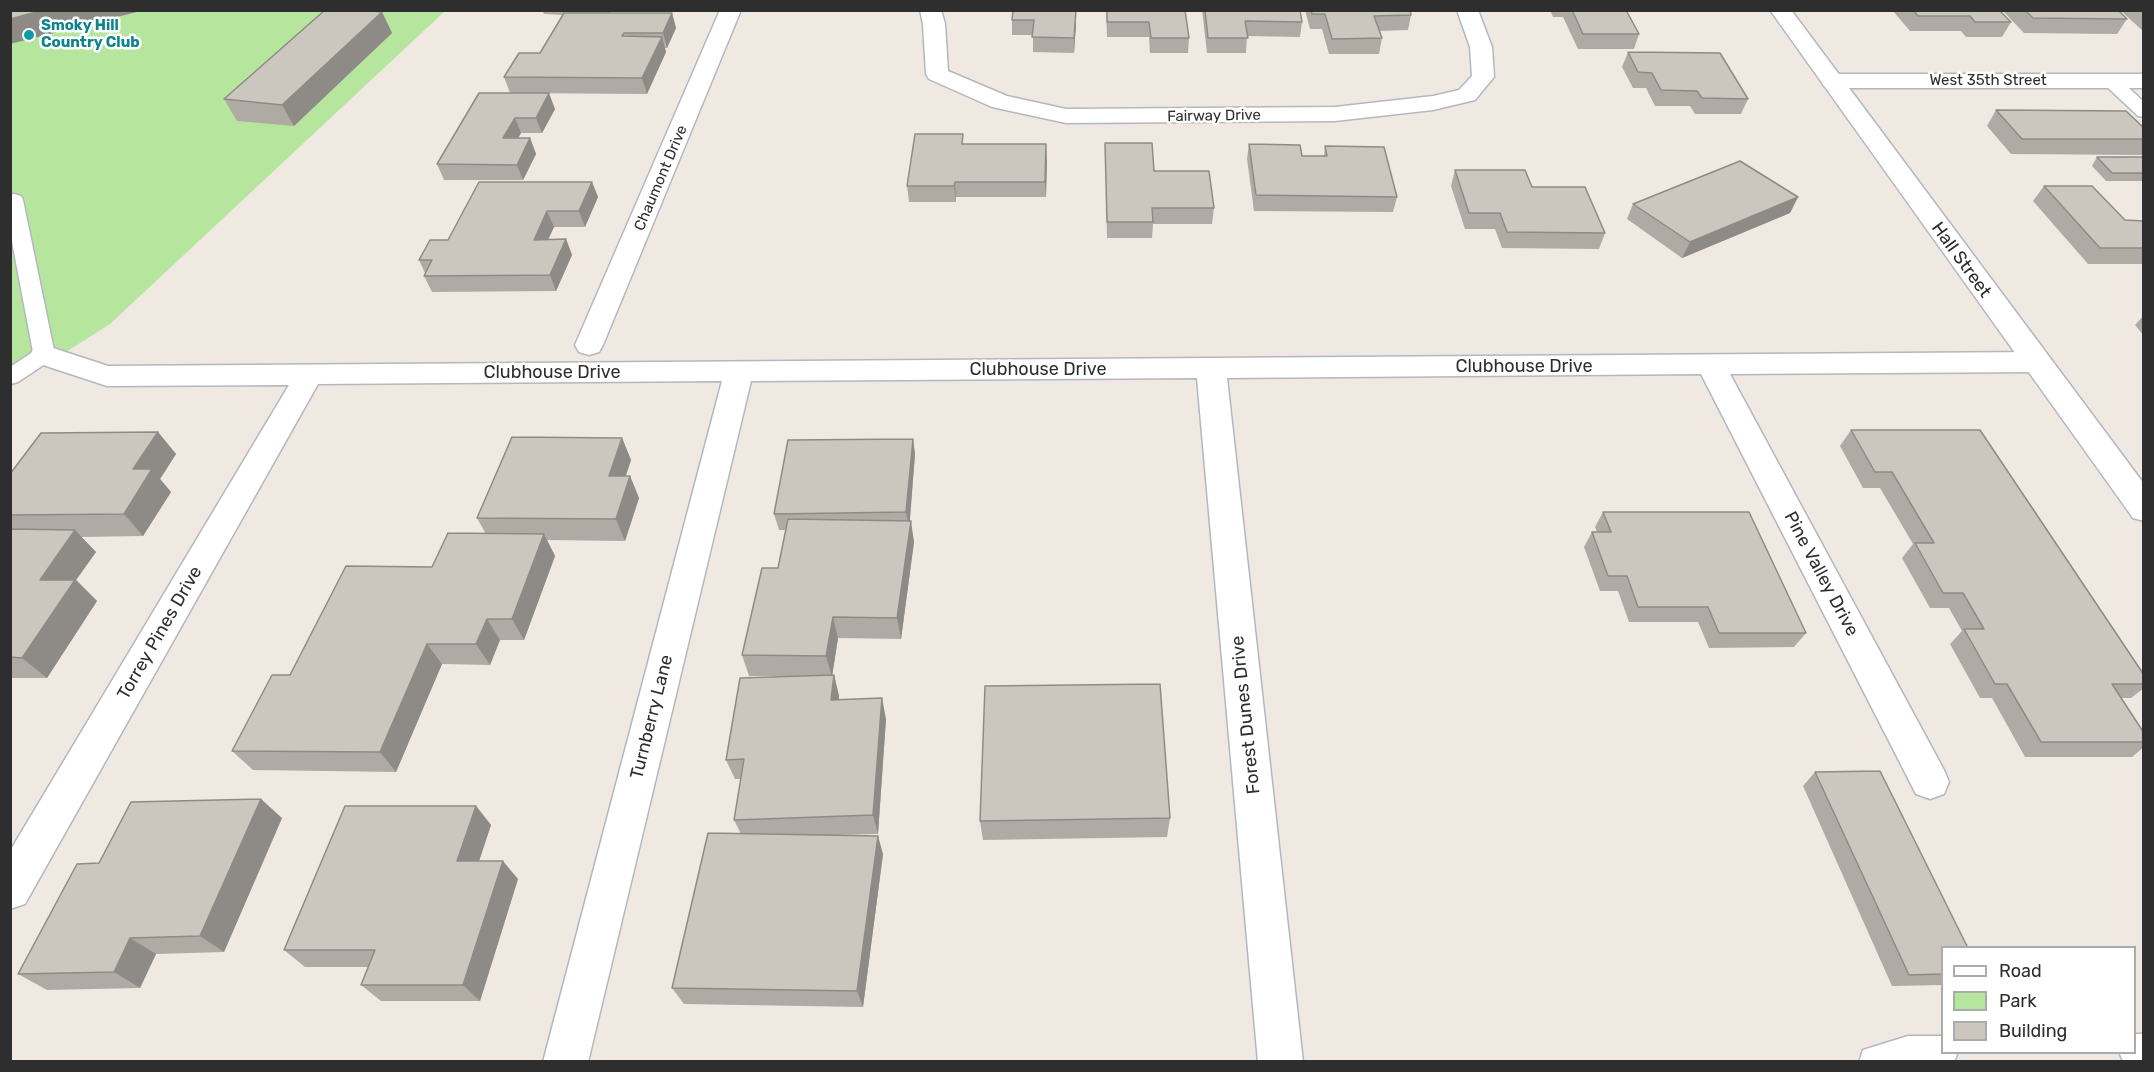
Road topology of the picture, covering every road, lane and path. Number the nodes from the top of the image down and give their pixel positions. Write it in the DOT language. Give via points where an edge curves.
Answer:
graph roads {
  1 [pos="731,10"];
  2 [pos="930,10"];
  3 [pos="1467,10"];
  4 [pos="1780,10"];
  5 [pos="1832,81"];
  6 [pos="2111,81"];
  7 [pos="2144,81"];
  8 [pos="2144,112"];
  9 [pos="14,200"];
  10 [pos="589,345"];
  11 [pos="44,355"];
  12 [pos="2036,363"];
  13 [pos="1712,366"];
  14 [pos="1211,369"];
  15 [pos="739,372"];
  16 [pos="309,375"];
  17 [pos="10,377"];
  18 [pos="2144,509"];
  19 [pos="1930,782"];
  20 [pos="10,890"];
  21 [pos="1941,1052"];
  22 [pos="566,1062"];
  23 [pos="1281,1062"];
  24 [pos="1875,1062"];
  1 -- 10 [label="street, Chaumont Drive"];
  2 -- 3 [label="street, Fairway Drive" via="938,74 1000,102 1066,116 1169,117 1335,114 1433,104 1467,95 1483,77 1481,46"];
  4 -- 5 [label="street, Hall Street"];
  5 -- 6 [label="street, West 35th Street"];
  5 -- 12 [label="street, Hall Street"];
  6 -- 7 [label="street, West 35th Street"];
  6 -- 8 [label="lane"];
  9 -- 11 [label="lane"];
  11 -- 16 [label="street, Clubhouse Drive" via="107,376"];
  11 -- 17 [label="lane"];
  12 -- 13 [label="street, Clubhouse Drive"];
  12 -- 18 [label="street, Hall Street"];
  13 -- 14 [label="street, Clubhouse Drive"];
  13 -- 19 [label="street, Pine Valley Drive"];
  14 -- 15 [label="street, Clubhouse Drive"];
  14 -- 23 [label="street, Forest Dunes Drive"];
  15 -- 16 [label="street, Clubhouse Drive"];
  15 -- 22 [label="street, Turnberry Lane"];
  16 -- 20 [label="street, Torrey Pines Drive"];
  21 -- 24 [label="lane" via="1908,1052"];
}
